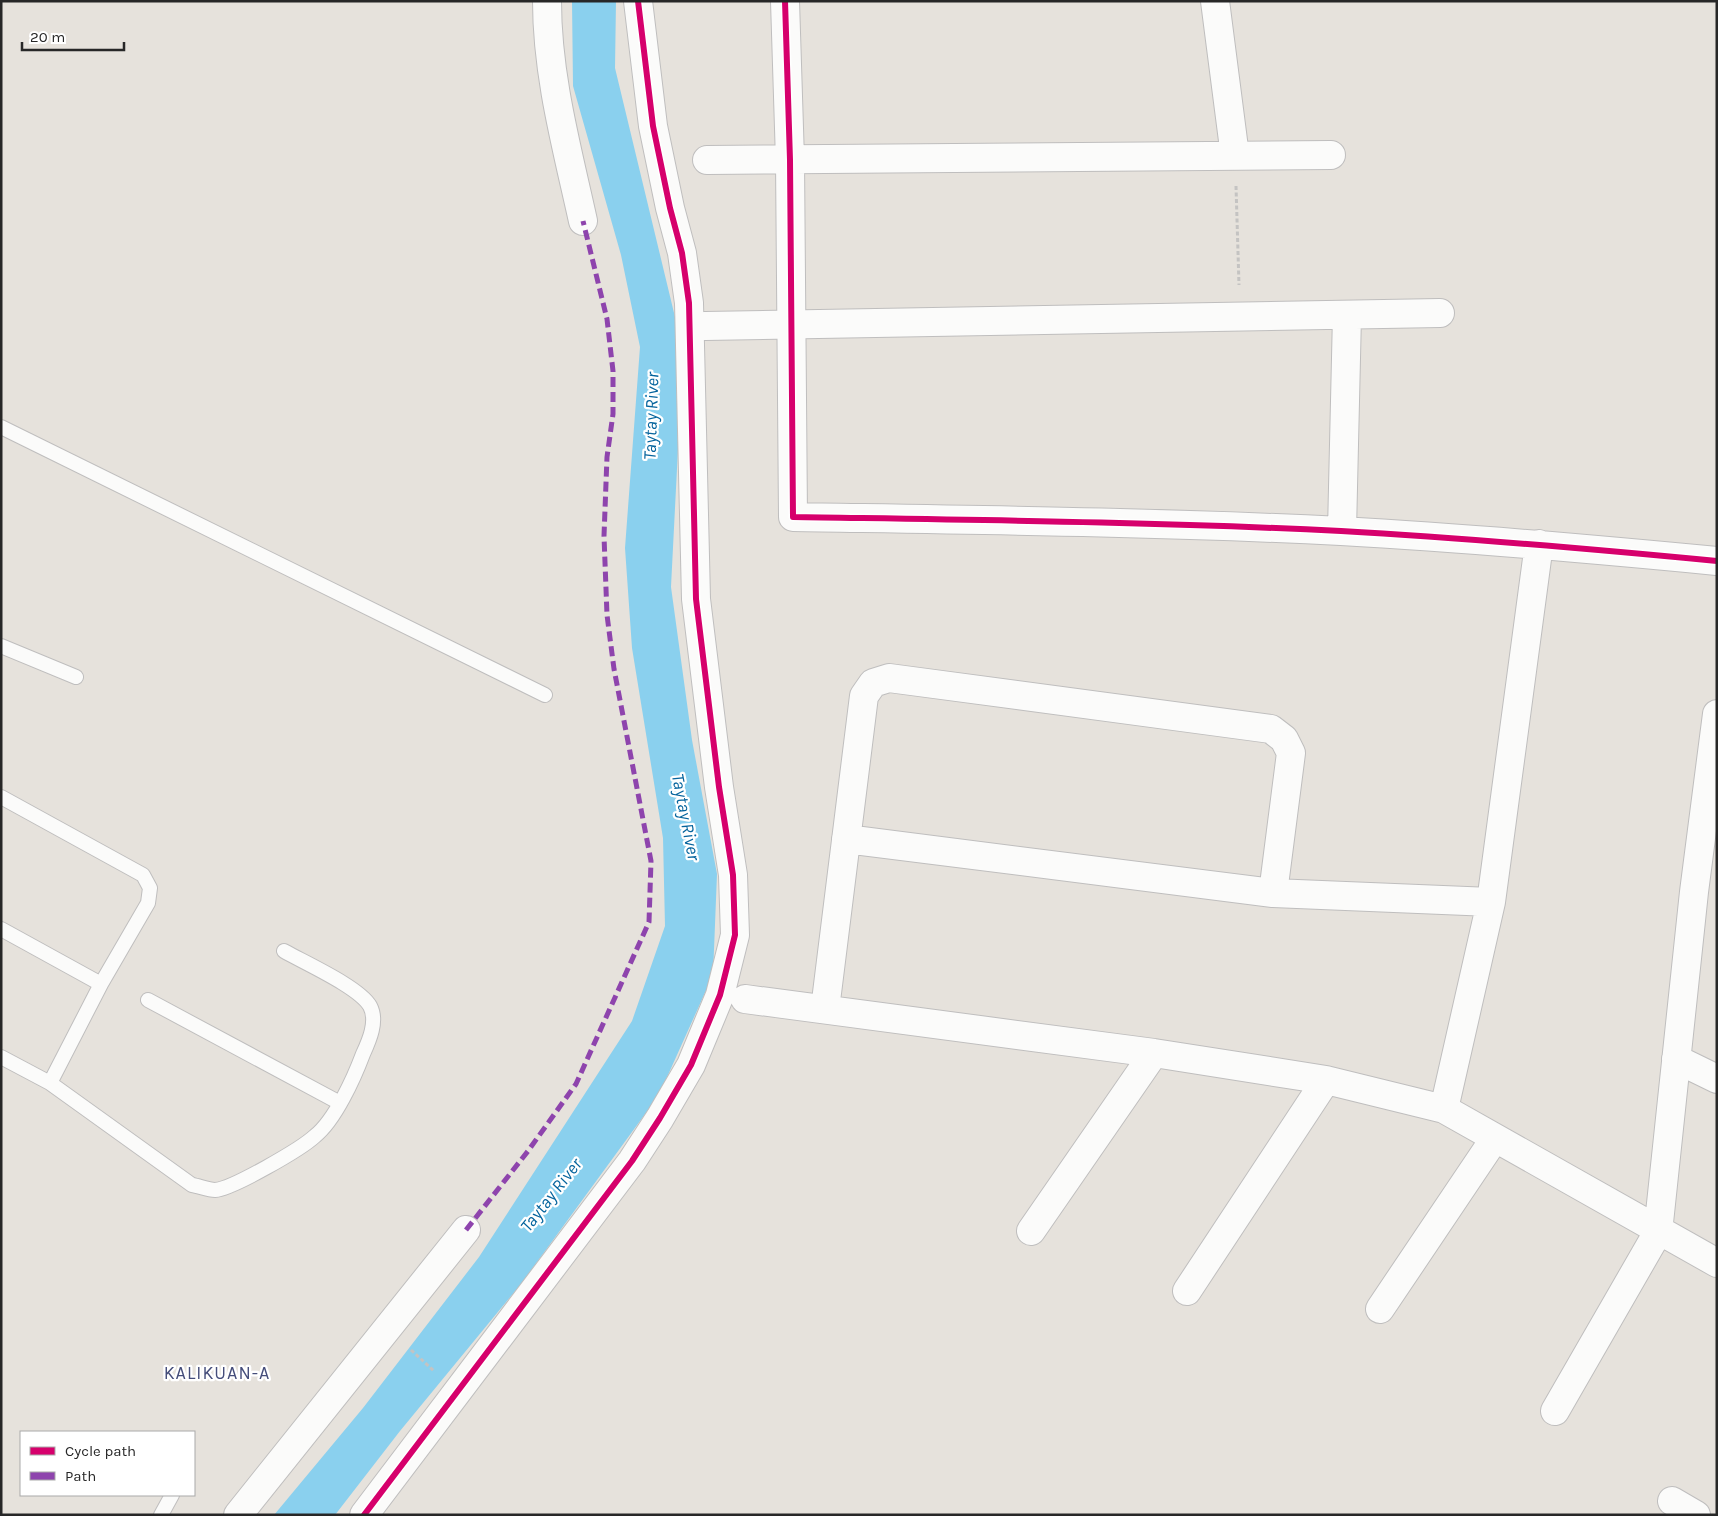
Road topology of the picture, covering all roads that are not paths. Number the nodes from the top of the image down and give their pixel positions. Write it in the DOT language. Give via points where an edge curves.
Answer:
graph roads {
  1 [pos="547,1"];
  2 [pos="638,1"];
  3 [pos="785,1"];
  4 [pos="1215,1"];
  5 [pos="1331,155"];
  6 [pos="1235,156"];
  7 [pos="707,160"];
  8 [pos="790,160"];
  9 [pos="583,221"];
  10 [pos="1440,313"];
  11 [pos="1347,315"];
  12 [pos="791,325"];
  13 [pos="705,326"];
  14 [pos="1,427"];
  15 [pos="1342,531"];
  16 [pos="1539,544"];
  17 [pos="1717,561"];
  18 [pos="1,646"];
  19 [pos="76,677"];
  20 [pos="545,695"];
  21 [pos="1717,714"];
  22 [pos="1,797"];
  23 [pos="846,839"];
  24 [pos="1274,893"];
  25 [pos="1491,902"];
  26 [pos="1,929"];
  27 [pos="284,951"];
  28 [pos="101,984"];
  29 [pos="745,999"];
  30 [pos="148,1000"];
  31 [pos="825,1009"];
  32 [pos="1154,1054"];
  33 [pos="1,1057"];
  34 [pos="1676,1058"];
  35 [pos="1326,1080"];
  36 [pos="1717,1080"];
  37 [pos="50,1083"];
  38 [pos="340,1103"];
  39 [pos="1444,1109"];
  40 [pos="1495,1138"];
  41 [pos="466,1230"];
  42 [pos="1031,1231"];
  43 [pos="1658,1232"];
  44 [pos="1717,1263"];
  45 [pos="1187,1291"];
  46 [pos="1380,1309"];
  47 [pos="1555,1410"];
  48 [pos="171,1496"];
  49 [pos="1672,1502"];
  50 [pos="161,1515"];
  51 [pos="238,1515"];
  52 [pos="364,1515"];
  53 [pos="1696,1515"];
  1 -- 9 [label="street" via="547,36 555,99"];
  2 -- 52 [label="street" via="653,126 682,253 688,303 696,599 733,876 735,935 720,995 691,1065 660,1118 632,1161"];
  3 -- 8 [label="street"];
  4 -- 6 [label="street"];
  5 -- 6 [label="street"];
  6 -- 8 [label="street"];
  7 -- 8 [label="street"];
  8 -- 12 [label="street"];
  10 -- 11 [label="street"];
  11 -- 12 [label="street"];
  11 -- 15 [label="street"];
  12 -- 13 [label="street"];
  12 -- 15 [label="street" via="792,517"];
  14 -- 20 [label="lane"];
  15 -- 16 [label="street"];
  16 -- 17 [label="street"];
  16 -- 25 [label="street"];
  18 -- 19 [label="lane"];
  21 -- 34 [label="street"];
  22 -- 28 [label="lane" via="143,875 150,888 148,903"];
  23 -- 24 [label="street"];
  23 -- 24 [label="street" via="864,696 873,683 889,678 1271,729 1284,739 1290,754"];
  23 -- 31 [label="street"];
  24 -- 25 [label="street"];
  25 -- 39 [label="street"];
  26 -- 28 [label="lane"];
  27 -- 38 [label="lane" via="357,992 370,1007 373,1022 370,1038"];
  28 -- 37 [label="lane"];
  29 -- 31 [label="street"];
  30 -- 38 [label="lane"];
  31 -- 32 [label="street"];
  32 -- 35 [label="street"];
  32 -- 42 [label="street"];
  33 -- 37 [label="lane"];
  34 -- 36 [label="street"];
  34 -- 43 [label="street"];
  35 -- 39 [label="street"];
  35 -- 45 [label="street"];
  37 -- 38 [label="lane" via="192,1185 215,1190 242,1181 316,1136"];
  39 -- 40 [label="street"];
  40 -- 43 [label="street"];
  40 -- 46 [label="street"];
  41 -- 51 [label="street"];
  43 -- 44 [label="street"];
  43 -- 47 [label="street"];
  48 -- 50 [label="lane"];
  49 -- 53 [label="street"];
}
